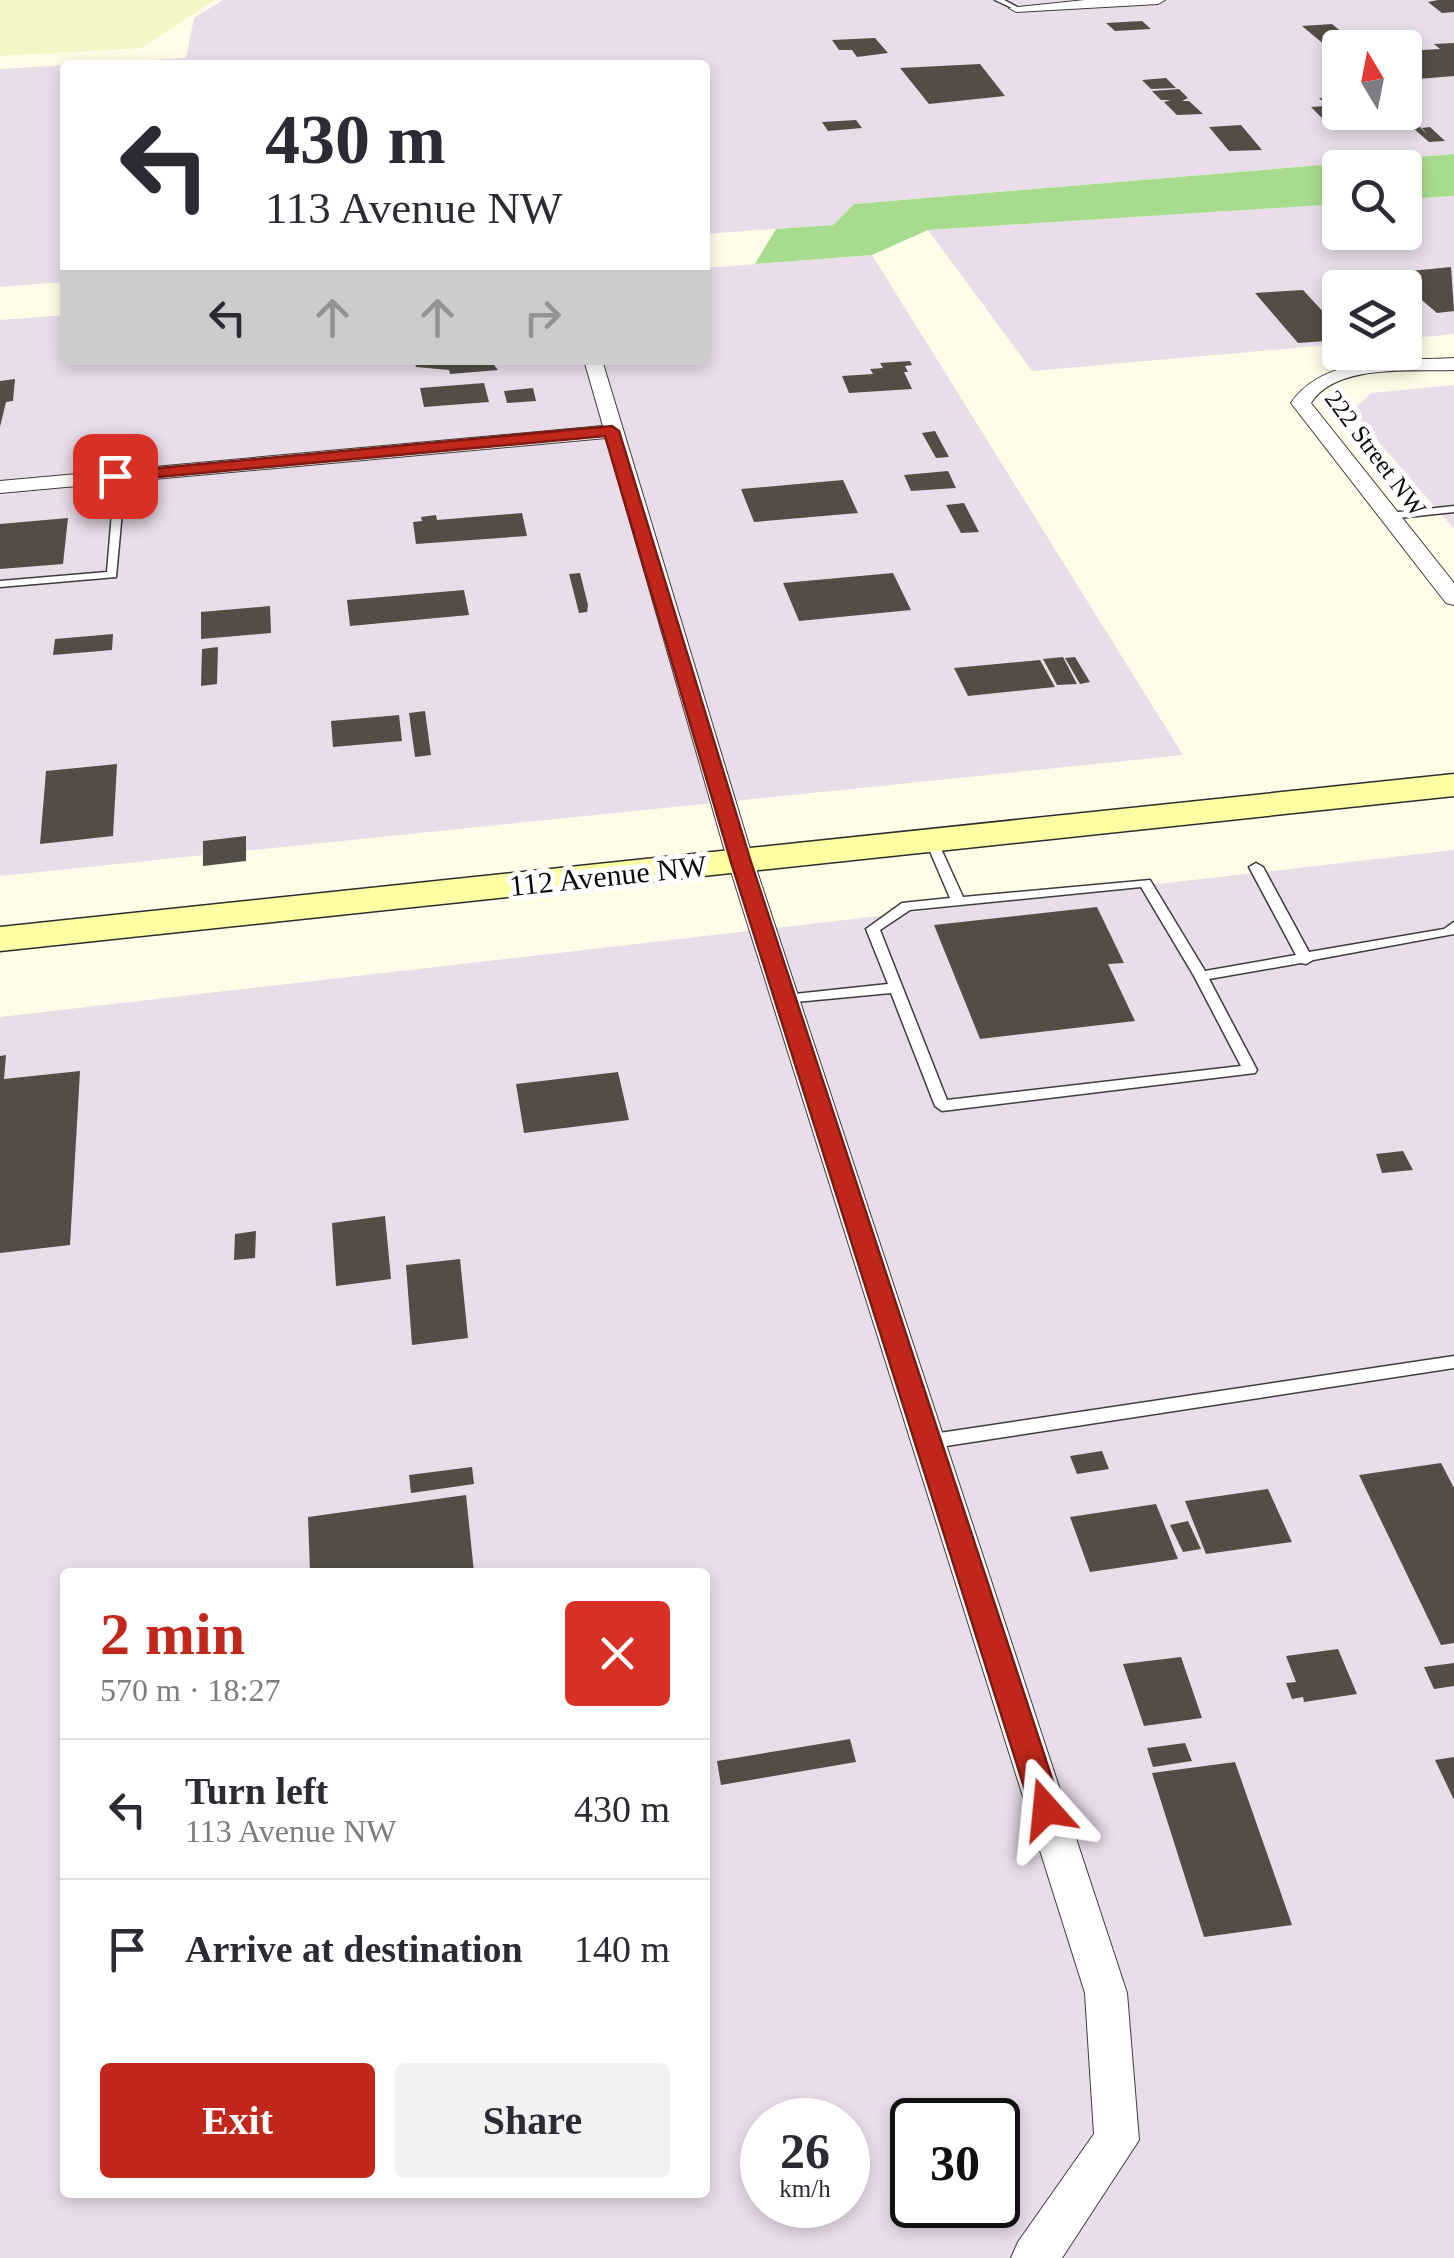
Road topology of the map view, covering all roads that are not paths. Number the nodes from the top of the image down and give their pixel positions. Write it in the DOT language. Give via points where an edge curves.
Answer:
graph roads {
  1 [pos="998,0"];
  2 [pos="1158,0"];
  3 [pos="1016,8"];
  4 [pos="1454,364"];
  5 [pos="594,365"];
  6 [pos="612,431"];
  7 [pos="115,476"];
  8 [pos="0,487"];
  9 [pos="1454,510"];
  10 [pos="1389,516"];
  11 [pos="0,584"];
  12 [pos="1454,598"];
  13 [pos="1454,785"];
  14 [pos="932,842"];
  15 [pos="741,862"];
  16 [pos="1256,868"];
  17 [pos="959,902"];
  18 [pos="1454,926"];
  19 [pos="0,939"];
  20 [pos="1306,960"];
  21 [pos="1202,976"];
  22 [pos="894,988"];
  23 [pos="785,999"];
  24 [pos="1454,1362"];
  25 [pos="926,1442"];
  26 [pos="1034,2258"];
  1 -- 3 [label="lane"];
  2 -- 3 [label="street"];
  4 -- 10 [label="street, 222 Street NW" via="1346,373 1310,386 1301,402"];
  5 -- 6 [label="street"];
  6 -- 7 [label="street"];
  6 -- 15 [label="street"];
  7 -- 8 [label="street"];
  7 -- 11 [label="lane" via="112,575"];
  9 -- 10 [label="lane"];
  10 -- 12 [label="street, 222 Street NW"];
  13 -- 14 [label="street, 112 Avenue NW"];
  14 -- 15 [label="street, 112 Avenue NW"];
  14 -- 17 [label="lane"];
  15 -- 19 [label="street, 112 Avenue NW"];
  15 -- 23 [label="street"];
  16 -- 20 [label="lane"];
  17 -- 21 [label="lane" via="1145,883"];
  17 -- 22 [label="lane" via="907,906 873,929"];
  18 -- 20 [label="lane"];
  20 -- 21 [label="lane"];
  21 -- 22 [label="lane" via="1250,1070 942,1106"];
  22 -- 23 [label="lane"];
  23 -- 25 [label="street"];
  24 -- 25 [label="lane"];
  25 -- 26 [label="street" via="1106,1993 1117,2140"];
}
